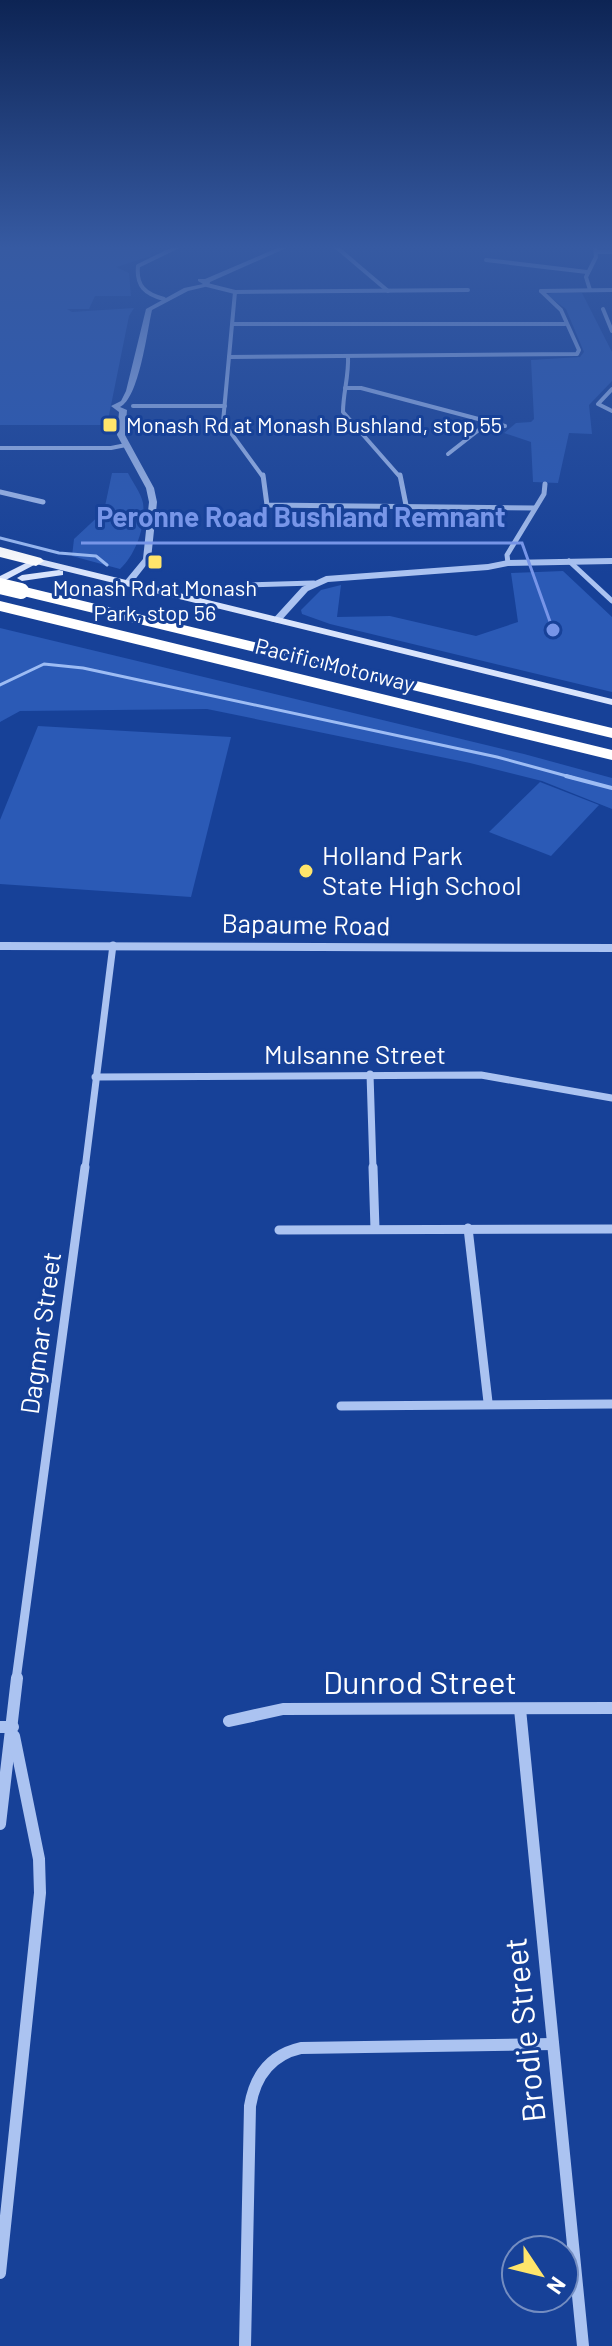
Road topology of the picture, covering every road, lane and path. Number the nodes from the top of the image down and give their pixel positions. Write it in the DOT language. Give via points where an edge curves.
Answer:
graph roads {
  1 [pos="138,355"];
  2 [pos="572,355"];
  3 [pos="348,356"];
  4 [pos="229,357"];
  5 [pos="345,388"];
  6 [pos="612,389"];
  7 [pos="123,406"];
  8 [pos="133,406"];
  9 [pos="225,406"];
  10 [pos="612,411"];
  11 [pos="489,422"];
  12 [pos="505,426"];
  13 [pos="126,445"];
  14 [pos="0,448"];
  15 [pos="448,454"];
  16 [pos="545,484"];
  17 [pos="0,492"];
  18 [pos="43,502"];
  19 [pos="406,505"];
  20 [pos="535,508"];
  21 [pos="0,552"];
  22 [pos="36,561"];
  23 [pos="569,561"];
  24 [pos="612,561"];
  25 [pos="508,563"];
  26 [pos="105,579"];
  27 [pos="0,580"];
  28 [pos="314,583"];
  29 [pos="127,584"];
  30 [pos="21,585"];
  31 [pos="0,588"];
  32 [pos="223,589"];
  33 [pos="612,601"];
  34 [pos="0,606"];
  35 [pos="276,621"];
  36 [pos="612,702"];
  37 [pos="612,733"];
  38 [pos="612,755"];
  39 [pos="113,945"];
  40 [pos="0,946"];
  41 [pos="612,948"];
  42 [pos="370,1074"];
  43 [pos="95,1077"];
  44 [pos="612,1098"];
  45 [pos="468,1228"];
  46 [pos="375,1229"];
  47 [pos="612,1229"];
  48 [pos="279,1230"];
  49 [pos="488,1402"];
  50 [pos="612,1404"];
  51 [pos="341,1406"];
  52 [pos="612,1708"];
  53 [pos="520,1709"];
  54 [pos="229,1721"];
  55 [pos="6,1727"];
  56 [pos="0,1824"];
  57 [pos="553,2044"];
  58 [pos="0,2273"];
  59 [pos="245,2346"];
  60 [pos="583,2346"];
  1 -- 7 [label="street"];
  2 -- 3 [label="street"];
  3 -- 4 [label="street"];
  3 -- 5 [label="street"];
  4 -- 9 [label="street"];
  5 -- 11 [label="street"];
  5 -- 19 [label="street" via="343,412 400,476"];
  6 -- 10 [label="street" via="598,404"];
  7 -- 8 [label="street"];
  7 -- 13 [label="street" via="120,426"];
  8 -- 9 [label="street"];
  9 -- 19 [label="street" via="223,422 263,476 267,505"];
  11 -- 12 [label="street"];
  11 -- 15 [label="street"];
  13 -- 14 [label="street"];
  13 -- 29 [label="street" via="153,502 147,559"];
  16 -- 20 [label="street"];
  17 -- 18 [label="street"];
  19 -- 20 [label="street"];
  20 -- 25 [label="street" via="507,555"];
  21 -- 22 [label="highway"];
  22 -- 26 [label="main road"];
  22 -- 27 [label="main road"];
  22 -- 30 [label="main road"];
  23 -- 24 [label="street"];
  23 -- 25 [label="street"];
  23 -- 33 [label="street"];
  25 -- 28 [label="street"];
  26 -- 29 [label="main road"];
  26 -- 30 [label="main road" via="50,573"];
  28 -- 32 [label="street"];
  28 -- 35 [label="street"];
  29 -- 35 [label="main road"];
  30 -- 31 [label="highway, Pacific Motorway, bridge"];
  30 -- 37 [label="highway, Pacific Motorway"];
  34 -- 38 [label="highway, Pacific Motorway"];
  35 -- 36 [label="main road"];
  39 -- 40 [label="street, Bapaume Road"];
  39 -- 41 [label="street, Bapaume Road"];
  39 -- 43 [label="street, Dagmar Street"];
  42 -- 43 [label="street, Mulsanne Street"];
  42 -- 44 [label="street, Mulsanne Street" via="488,1075"];
  42 -- 46 [label="street"];
  43 -- 55 [label="street, Dagmar Street" via="68,1307"];
  45 -- 46 [label="street"];
  45 -- 47 [label="street"];
  45 -- 49 [label="street"];
  46 -- 48 [label="street"];
  49 -- 50 [label="street"];
  49 -- 51 [label="street"];
  52 -- 53 [label="street, Dunrod Street"];
  53 -- 54 [label="street, Dunrod Street" via="283,1709"];
  53 -- 57 [label="street, Brodie Street"];
  55 -- 56 [label="street, Dagmar Street"];
  55 -- 58 [label="street, Dagmar Street" via="39,1859 40,1893"];
  57 -- 59 [label="street" via="301,2048 269,2063 253,2087 250,2106"];
  57 -- 60 [label="street, Brodie Street"];
}
